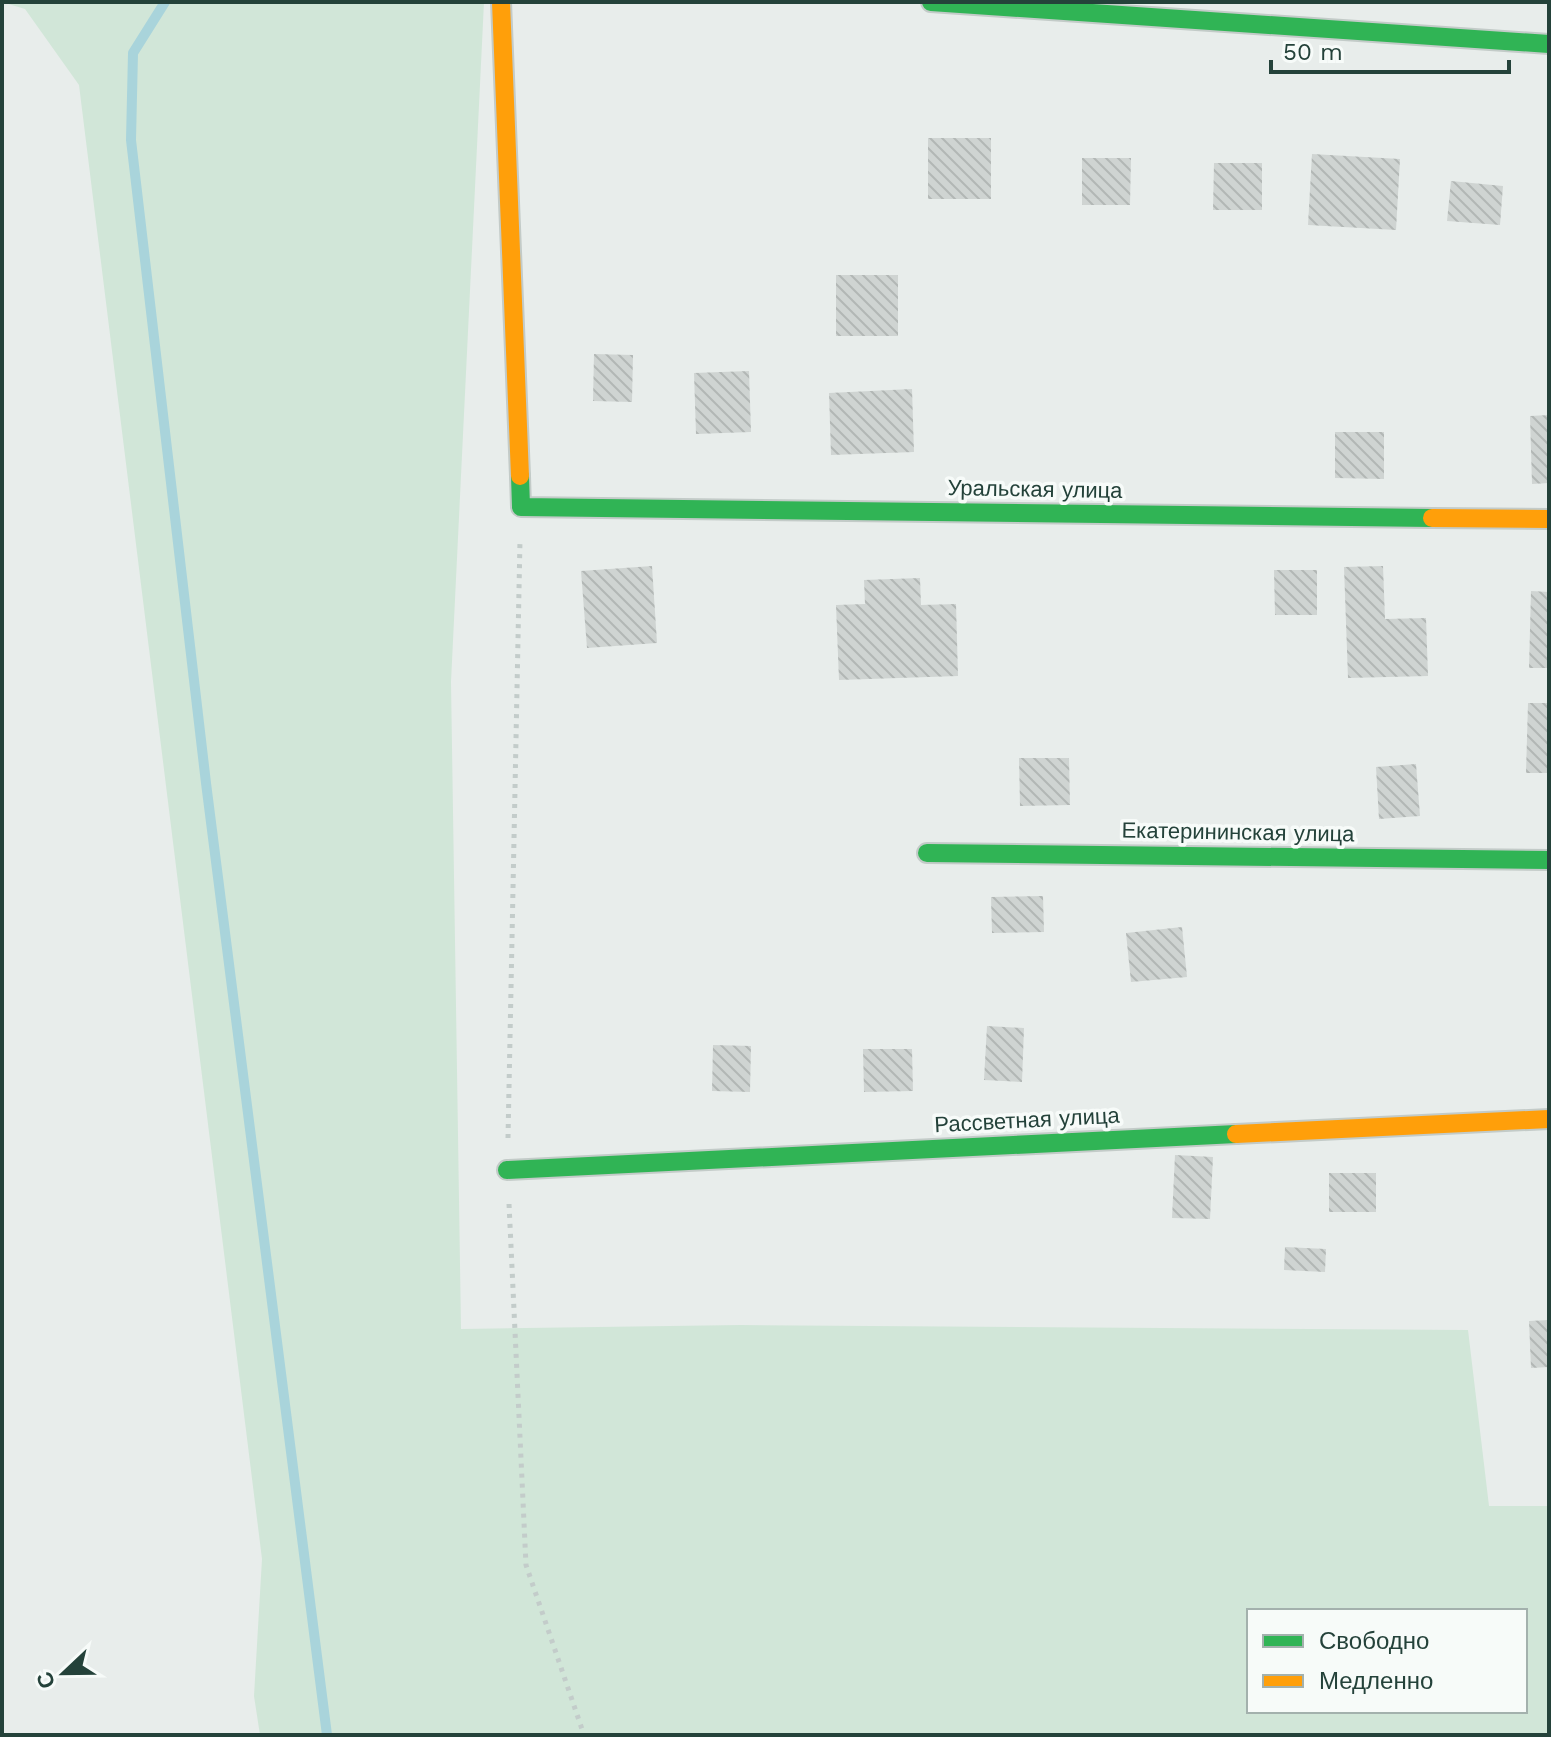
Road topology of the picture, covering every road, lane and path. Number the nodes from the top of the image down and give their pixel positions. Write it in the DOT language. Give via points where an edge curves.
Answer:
graph roads {
  1 [pos="501,2"];
  2 [pos="931,2"];
  3 [pos="1549,44"];
  4 [pos="521,507"];
  5 [pos="1549,519"];
  6 [pos="927,853"];
  7 [pos="1549,860"];
  8 [pos="1549,1119"];
  9 [pos="507,1170"];
  10 [pos="584,1735"];
  1 -- 4 [label="street"];
  2 -- 3 [label="street"];
  4 -- 5 [label="street, Уральская улица"];
  4 -- 9 [label="path"];
  6 -- 7 [label="street, Екатерининская улица"];
  8 -- 9 [label="street, Рассветная улица"];
  9 -- 10 [label="path" via="526,1565"];
}
